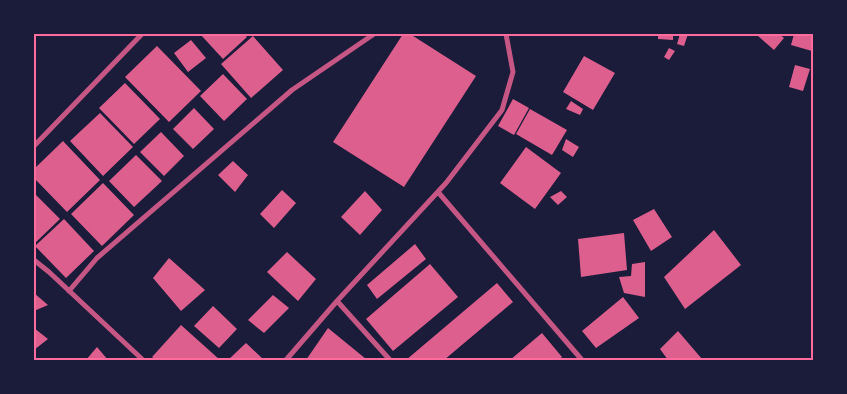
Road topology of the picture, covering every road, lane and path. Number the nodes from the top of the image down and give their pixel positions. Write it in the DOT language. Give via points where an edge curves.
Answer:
graph roads {
  1 [pos="142,34"];
  2 [pos="374,34"];
  3 [pos="506,34"];
  4 [pos="34,146"];
  5 [pos="438,192"];
  6 [pos="34,260"];
  7 [pos="69,291"];
  8 [pos="337,301"];
  9 [pos="143,360"];
  10 [pos="286,360"];
  11 [pos="390,360"];
  12 [pos="582,360"];
  1 -- 4 [label="street"];
  2 -- 7 [label="street" via="292,90 97,258"];
  3 -- 5 [label="street" via="513,72 502,110"];
  5 -- 8 [label="street"];
  5 -- 12 [label="street"];
  6 -- 7 [label="street"];
  7 -- 9 [label="street"];
  8 -- 10 [label="street"];
  8 -- 11 [label="street"];
}
